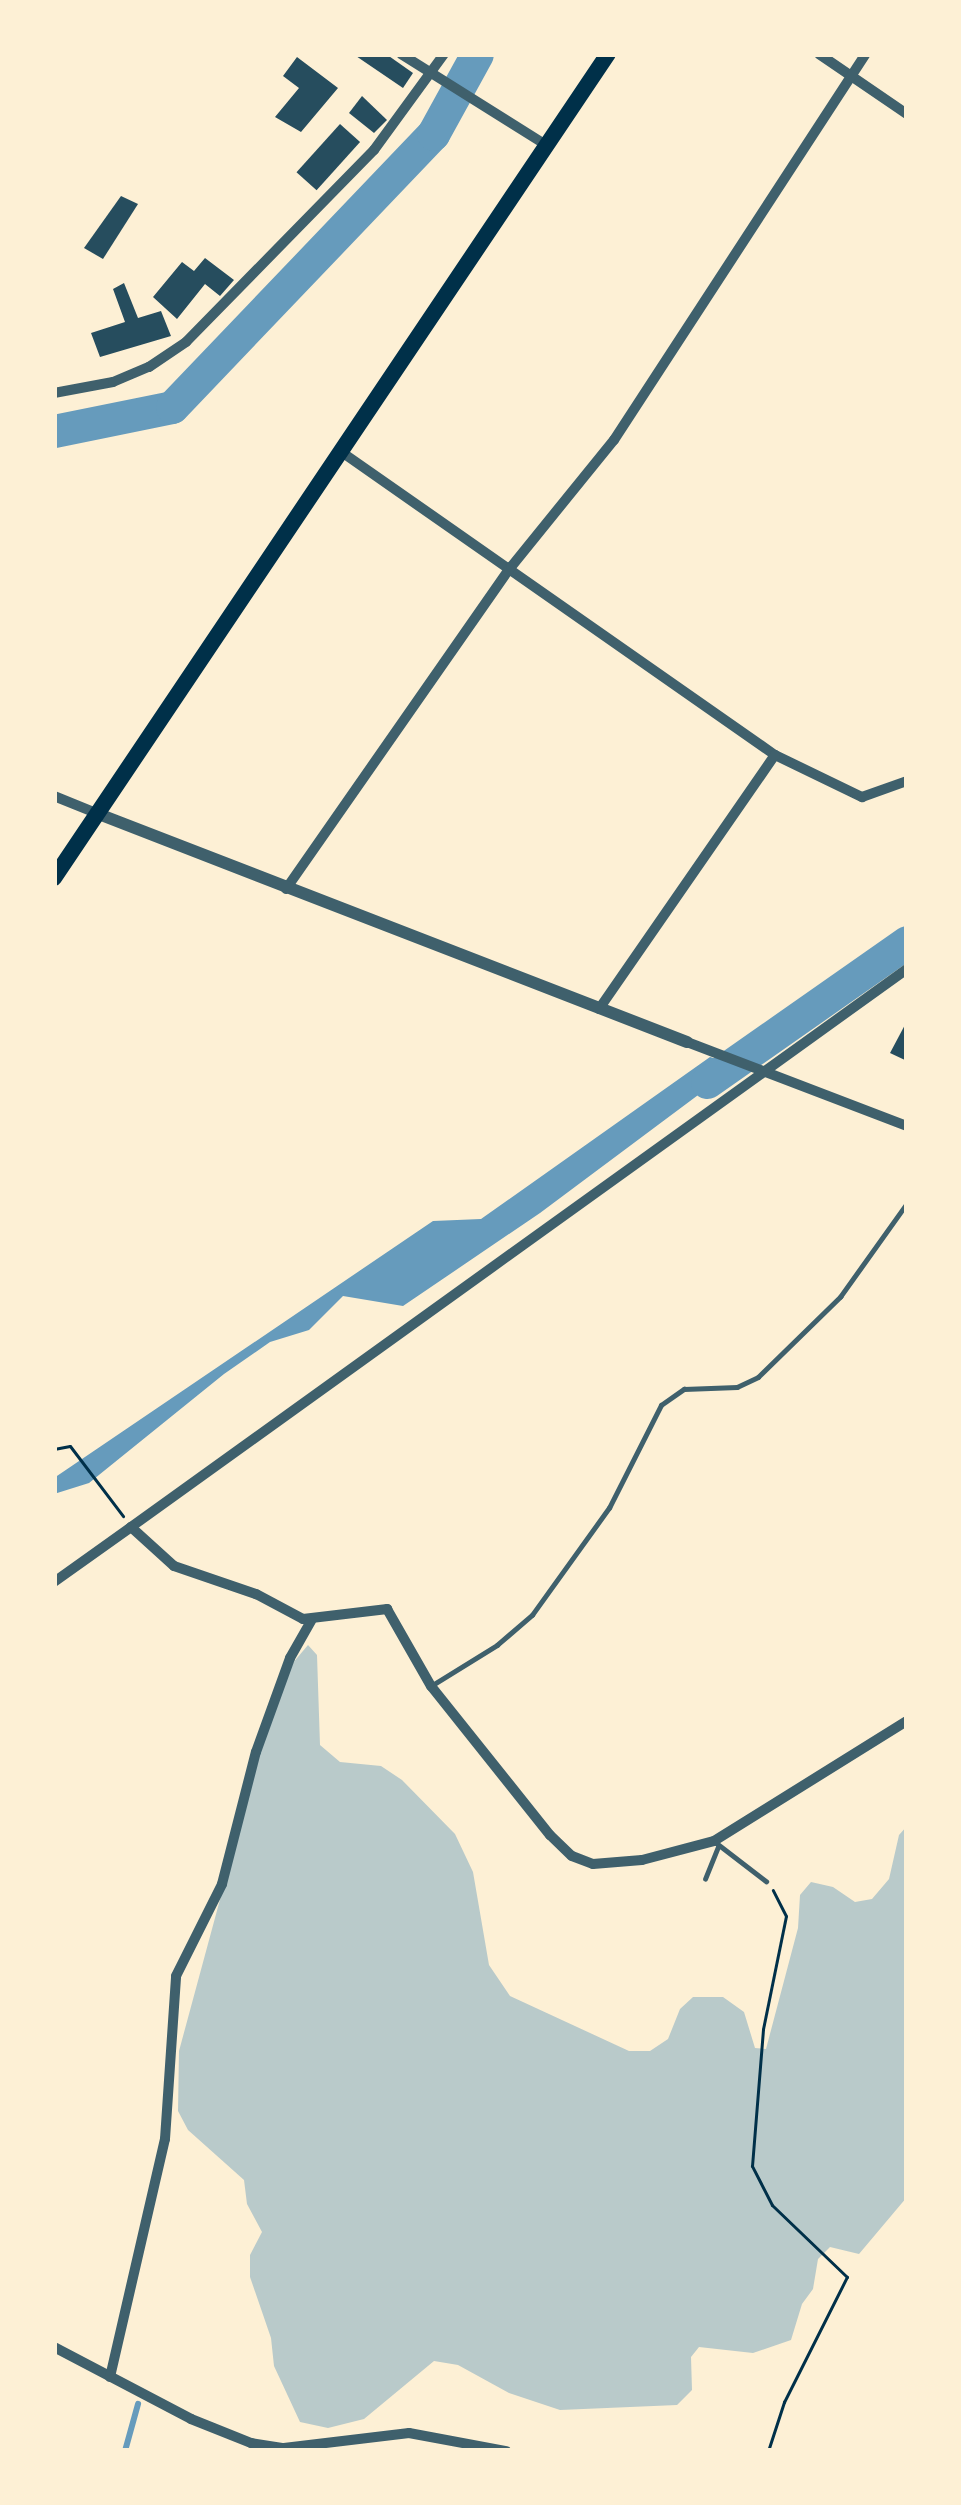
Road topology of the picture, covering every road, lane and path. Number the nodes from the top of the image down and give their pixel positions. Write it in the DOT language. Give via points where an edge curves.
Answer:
graph roads {
  1 [pos="400,54"];
  2 [pos="444,54"];
  3 [pos="608,54"];
  4 [pos="819,54"];
  5 [pos="866,54"];
  6 [pos="851,75"];
  7 [pos="432,76"];
  8 [pos="907,114"];
  9 [pos="546,145"];
  10 [pos="54,393"];
  11 [pos="343,454"];
  12 [pos="511,567"];
  13 [pos="775,755"];
  14 [pos="907,781"];
  15 [pos="54,796"];
  16 [pos="96,813"];
  17 [pos="54,878"];
  18 [pos="286,889"];
  19 [pos="907,969"];
  20 [pos="599,1009"];
  21 [pos="687,1042"];
  22 [pos="755,1069"];
  23 [pos="907,1126"];
  24 [pos="907,1203"];
  25 [pos="54,1449"];
  26 [pos="130,1525"];
  27 [pos="54,1582"];
  28 [pos="311,1621"];
  29 [pos="431,1686"];
  30 [pos="907,1720"];
  31 [pos="716,1843"];
  32 [pos="705,1880"];
  33 [pos="766,1881"];
  34 [pos="54,2347"];
  35 [pos="110,2377"];
  36 [pos="284,2450"];
  37 [pos="506,2451"];
  38 [pos="768,2451"];
  1 -- 7 [label="street"];
  2 -- 7 [label="street"];
  3 -- 9 [label="highway"];
  4 -- 6 [label="street"];
  5 -- 6 [label="street"];
  6 -- 8 [label="street"];
  6 -- 12 [label="street" via="614,440"];
  7 -- 9 [label="street"];
  7 -- 10 [label="street" via="374,151 186,342 113,382"];
  9 -- 11 [label="highway"];
  11 -- 12 [label="street"];
  11 -- 16 [label="highway"];
  12 -- 13 [label="street"];
  12 -- 18 [label="street"];
  13 -- 14 [label="street" via="862,796"];
  13 -- 20 [label="street"];
  15 -- 16 [label="street"];
  16 -- 17 [label="highway"];
  16 -- 18 [label="street"];
  18 -- 20 [label="street"];
  19 -- 22 [label="street"];
  20 -- 21 [label="street"];
  21 -- 22 [label="street"];
  22 -- 23 [label="street"];
  22 -- 26 [label="street"];
  24 -- 29 [label="lane" via="840,1297 758,1377 737,1387 684,1389 661,1405 609,1508 532,1615"];
  25 -- 26 [label="path" via="75,1451"];
  26 -- 27 [label="street"];
  26 -- 28 [label="street" via="174,1566"];
  28 -- 29 [label="street" via="387,1609"];
  28 -- 35 [label="street" via="256,1752 222,1884 176,1976 165,2139"];
  29 -- 31 [label="street" via="580,1861 642,1861"];
  30 -- 31 [label="street"];
  31 -- 32 [label="lane"];
  31 -- 33 [label="lane"];
  33 -- 38 [label="path" via="787,1916 763,2029 752,2166 772,2205 847,2277"];
  34 -- 35 [label="street"];
  35 -- 36 [label="street" via="223,2434"];
  36 -- 37 [label="street" via="409,2433"];
}
